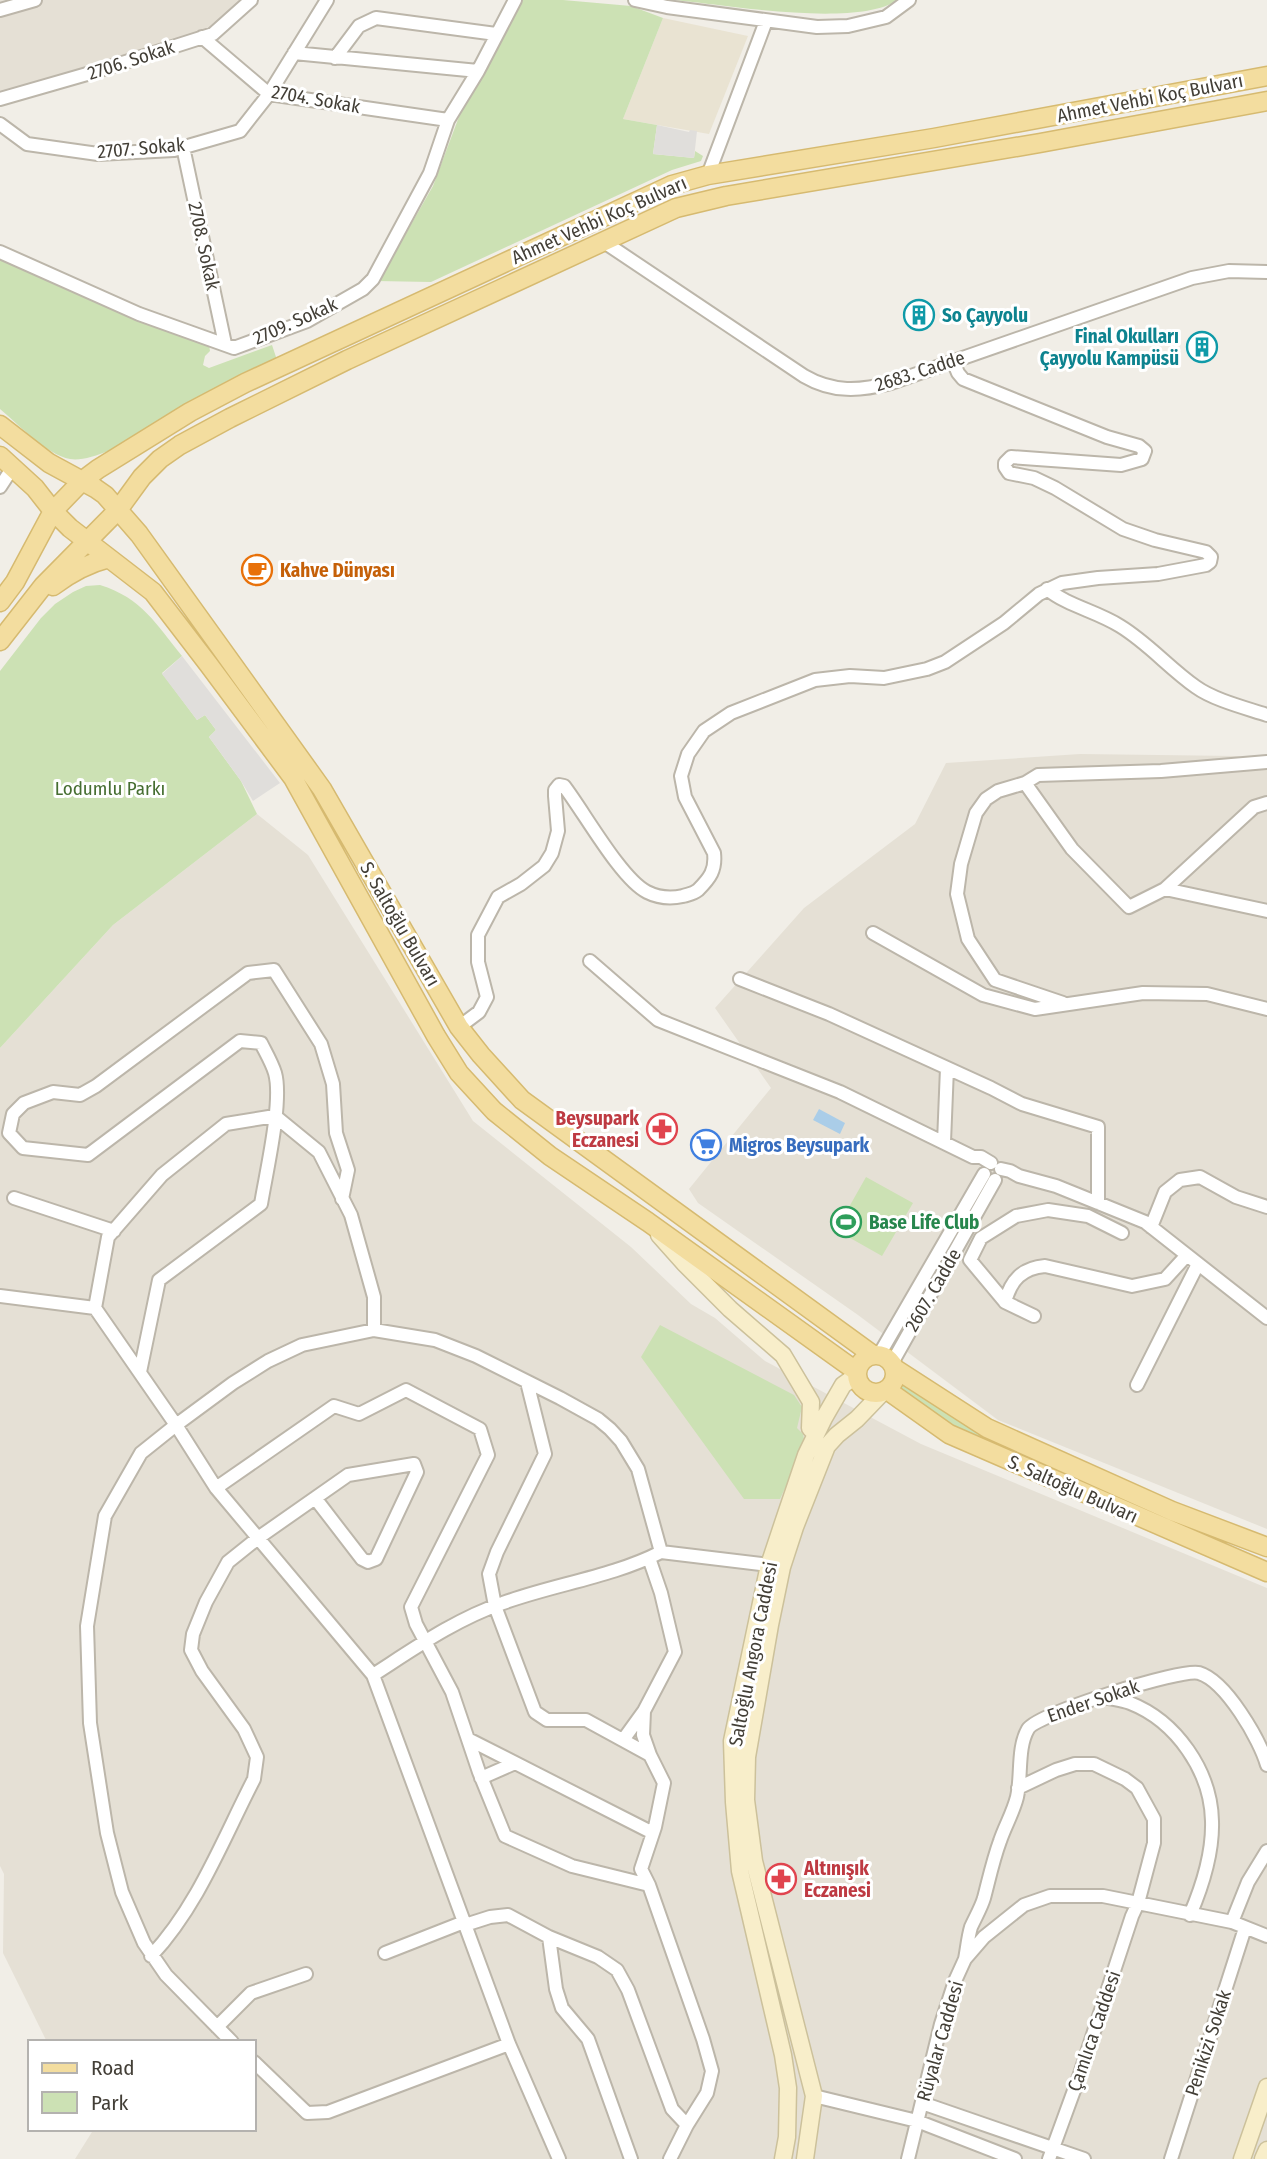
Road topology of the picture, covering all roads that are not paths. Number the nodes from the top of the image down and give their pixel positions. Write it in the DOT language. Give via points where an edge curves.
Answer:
graph roads {
  1 [pos="35,0"];
  2 [pos="251,0"];
  3 [pos="327,0"];
  4 [pos="514,0"];
  5 [pos="635,0"];
  6 [pos="909,0"];
  7 [pos="0,10"];
  8 [pos="766,21"];
  9 [pos="496,34"];
  10 [pos="202,37"];
  11 [pos="294,53"];
  12 [pos="335,58"];
  13 [pos="478,71"];
  14 [pos="1267,76"];
  15 [pos="269,94"];
  16 [pos="0,99"];
  17 [pos="1267,101"];
  18 [pos="448,120"];
  19 [pos="0,124"];
  20 [pos="183,147"];
  21 [pos="708,175"];
  22 [pos="604,242"];
  23 [pos="0,252"];
  24 [pos="1267,272"];
  25 [pos="225,344"];
  26 [pos="953,361"];
  27 [pos="0,425"];
  28 [pos="6,461"];
  29 [pos="82,481"];
  30 [pos="0,487"];
  31 [pos="118,510"];
  32 [pos="53,511"];
  33 [pos="86,542"];
  34 [pos="109,558"];
  35 [pos="1047,589"];
  36 [pos="0,602"];
  37 [pos="31,603"];
  38 [pos="0,641"];
  39 [pos="1267,715"];
  40 [pos="1267,762"];
  41 [pos="1025,783"];
  42 [pos="1267,803"];
  43 [pos="1166,889"];
  44 [pos="1267,911"];
  45 [pos="873,933"];
  46 [pos="590,961"];
  47 [pos="740,979"];
  48 [pos="1066,1004"];
  49 [pos="1267,1009"];
  50 [pos="459,1027"];
  51 [pos="947,1068"];
  52 [pos="275,1116"];
  53 [pos="944,1142"];
  54 [pos="993,1172"];
  55 [pos="14,1198"];
  56 [pos="342,1199"];
  57 [pos="1098,1203"];
  58 [pos="1267,1207"];
  59 [pos="648,1222"];
  60 [pos="1151,1227"];
  61 [pos="114,1231"];
  62 [pos="1122,1233"];
  63 [pos="1187,1255"];
  64 [pos="1198,1264"];
  65 [pos="920,1283"];
  66 [pos="933,1290"];
  67 [pos="0,1296"];
  68 [pos="1004,1302"];
  69 [pos="95,1308"];
  70 [pos="1034,1316"];
  71 [pos="1267,1318"];
  72 [pos="374,1330"];
  73 [pos="884,1360"];
  74 [pos="140,1372"];
  75 [pos="857,1373"];
  76 [pos="527,1382"];
  77 [pos="1137,1385"];
  78 [pos="884,1391"];
  79 [pos="176,1425"];
  80 [pos="816,1434"];
  81 [pos="216,1488"];
  82 [pos="315,1498"];
  83 [pos="258,1538"];
  84 [pos="1267,1547"];
  85 [pos="655,1555"];
  86 [pos="776,1566"];
  87 [pos="1267,1572"];
  88 [pos="495,1606"];
  89 [pos="426,1641"];
  90 [pos="373,1675"];
  91 [pos="1104,1697"];
  92 [pos="644,1711"];
  93 [pos="468,1739"];
  94 [pos="623,1740"];
  95 [pos="650,1755"];
  96 [pos="515,1763"];
  97 [pos="1267,1765"];
  98 [pos="481,1778"];
  99 [pos="1018,1788"];
  100 [pos="653,1833"];
  101 [pos="1267,1852"];
  102 [pos="649,1885"];
  103 [pos="1139,1903"];
  104 [pos="1190,1915"];
  105 [pos="1232,1922"];
  106 [pos="465,1924"];
  107 [pos="1245,1928"];
  108 [pos="1267,1936"];
  109 [pos="549,1937"];
  110 [pos="386,1953"];
  111 [pos="152,1956"];
  112 [pos="965,1959"];
  113 [pos="306,1974"];
  114 [pos="217,2027"];
  115 [pos="230,2040"];
  116 [pos="509,2044"];
  117 [pos="256,2064"];
  118 [pos="1267,2087"];
  119 [pos="814,2096"];
  120 [pos="922,2103"];
  121 [pos="917,2121"];
  122 [pos="687,2125"];
  123 [pos="1267,2150"];
  124 [pos="1051,2154"];
  125 [pos="559,2159"];
  126 [pos="631,2159"];
  127 [pos="670,2159"];
  128 [pos="783,2159"];
  129 [pos="805,2159"];
  130 [pos="906,2159"];
  131 [pos="1015,2159"];
  132 [pos="1084,2159"];
  133 [pos="1171,2159"];
  134 [pos="1242,2159"];
  135 [pos="1263,2159"];
  1 -- 7 [label="street"];
  2 -- 10 [label="street, 2706. Sokak" via="213,34"];
  3 -- 11 [label="street, 2707. Sokak"];
  4 -- 9 [label="street, 2709. Sokak"];
  5 -- 8 [label="street"];
  6 -- 8 [label="street" via="886,18 848,26"];
  8 -- 21 [label="street"];
  9 -- 12 [label="street" via="376,19 359,26"];
  9 -- 13 [label="street, 2709. Sokak"];
  10 -- 15 [label="street, 2704. Sokak"];
  10 -- 16 [label="street, 2706. Sokak"];
  11 -- 12 [label="street"];
  11 -- 15 [label="street, 2707. Sokak"];
  12 -- 13 [label="street"];
  13 -- 18 [label="street, 2709. Sokak"];
  14 -- 21 [label="main road, Ahmet Vehbi Koç Bulvarı"];
  15 -- 18 [label="street, 2704. Sokak"];
  15 -- 20 [label="street, 2707. Sokak" via="240,131"];
  17 -- 22 [label="main road, Ahmet Vehbi Koç Bulvarı" via="708,199 676,208"];
  18 -- 25 [label="street, 2709. Sokak" via="430,173 373,279 307,321 234,348"];
  19 -- 20 [label="street, 2707. Sokak" via="27,144 98,154"];
  20 -- 25 [label="street, 2708. Sokak"];
  21 -- 29 [label="main road, Ahmet Vehbi Koç Bulvarı" via="624,207 245,383"];
  22 -- 26 [label="street, 2683. Cadde" via="824,386 876,387"];
  22 -- 31 [label="main road, Ahmet Vehbi Koç Bulvarı" via="194,436 151,467"];
  23 -- 25 [label="street, 2709. Sokak" via="139,314"];
  24 -- 26 [label="street, 2683. Cadde" via="1229,271 1192,278"];
  26 -- 35 [label="street" via="963,379 1144,451 1142,459 1121,465 1011,457 1005,463 1009,473 1055,488 1124,529 1211,557 1208,564 1191,568 1069,581"];
  27 -- 29 [label="main road, S. Saltoğlu Bulvarı" via="49,463"];
  28 -- 30 [label="street"];
  28 -- 32 [label="main road, S. Saltoğlu Bulvarı"];
  29 -- 31 [label="main road, S. Saltoğlu Bulvarı" via="105,495"];
  29 -- 32 [label="main road, Ahmet Vehbi Koç Bulvarı"];
  31 -- 33 [label="main road, Ahmet Vehbi Koç Bulvarı"];
  31 -- 50 [label="main road, S. Saltoğlu Bulvarı" via="323,789"];
  32 -- 33 [label="main road, S. Saltoğlu Bulvarı"];
  32 -- 36 [label="main road, Ahmet Vehbi Koç Bulvarı"];
  33 -- 34 [label="main road, S. Saltoğlu Bulvarı"];
  33 -- 37 [label="main road, Ahmet Vehbi Koç Bulvarı"];
  34 -- 37 [label="main road" via="66,576"];
  34 -- 59 [label="main road, S. Saltoğlu Bulvarı" via="153,592 293,778 459,1073 494,1111 550,1156"];
  35 -- 39 [label="street" via="1128,631 1199,689"];
  35 -- 50 [label="street" via="945,662 884,678 815,680 731,713 704,732 688,754 681,776 685,797 715,861 712,876 694,893 671,899 645,891 627,876 564,786 557,787 558,831 552,853 544,866 498,897 486,916 478,935 478,962 487,998 479,1012"];
  37 -- 38 [label="main road"];
  40 -- 41 [label="street" via="1038,775"];
  41 -- 43 [label="street" via="1072,849 1129,907"];
  41 -- 48 [label="street" via="998,791 976,813 957,894 968,939 995,980"];
  42 -- 43 [label="street" via="1254,807"];
  43 -- 44 [label="street"];
  45 -- 48 [label="street" via="983,995 1035,1009"];
  46 -- 53 [label="street" via="658,1020 840,1092"];
  47 -- 51 [label="street"];
  48 -- 49 [label="street" via="1143,993 1208,994"];
  50 -- 73 [label="main road, S. Saltoğlu Bulvarı" via="522,1100"];
  51 -- 53 [label="street"];
  51 -- 57 [label="street" via="1022,1104 1098,1127"];
  52 -- 56 [label="street" via="319,1152"];
  52 -- 56 [label="street" via="275,1074 261,1043 240,1041 88,1155 23,1148 9,1133 13,1114 24,1103 53,1091 80,1095 248,973 274,970 321,1044 333,1084 336,1133 348,1170"];
  52 -- 61 [label="street" via="226,1124 162,1175"];
  52 -- 74 [label="street" via="261,1204 159,1280"];
  53 -- 54 [label="street"];
  54 -- 57 [label="street" via="1008,1180 1019,1176 1056,1186"];
  54 -- 65 [label="street, 2607. Cadde"];
  54 -- 66 [label="street, 2607. Cadde"];
  55 -- 61 [label="street"];
  56 -- 72 [label="street" via="351,1215 374,1297"];
  57 -- 60 [label="street"];
  58 -- 60 [label="street" via="1236,1198 1200,1177 1180,1180 1165,1192"];
  59 -- 75 [label="main road, S. Saltoğlu Bulvarı"];
  59 -- 80 [label="street" via="684,1264 783,1355 811,1402 810,1428"];
  60 -- 63 [label="street"];
  61 -- 69 [label="street" via="108,1237"];
  62 -- 68 [label="street" via="1088,1216 1048,1210 1016,1216 981,1238 970,1260"];
  63 -- 64 [label="street"];
  63 -- 68 [label="street" via="1165,1279 1132,1286 1045,1266 1031,1268 1014,1279"];
  64 -- 71 [label="street"];
  64 -- 77 [label="street"];
  65 -- 66 [label="street"];
  65 -- 73 [label="street, 2607. Cadde"];
  66 -- 73 [label="street, 2607. Cadde"];
  67 -- 69 [label="street"];
  68 -- 70 [label="street"];
  69 -- 74 [label="street"];
  72 -- 76 [label="street" via="435,1340"];
  72 -- 79 [label="street" via="302,1345 233,1383"];
  73 -- 75 [label="main road" via="862,1361"];
  73 -- 78 [label="main road" via="894,1380"];
  73 -- 84 [label="main road, S. Saltoğlu Bulvarı" via="987,1427 1172,1511"];
  74 -- 79 [label="street"];
  75 -- 78 [label="main road, S. Saltoğlu Bulvarı" via="863,1389 875,1394"];
  75 -- 80 [label="street, Saltoğlu Angora Caddesi" via="842,1385"];
  76 -- 85 [label="street" via="598,1419 621,1441 638,1469"];
  76 -- 88 [label="street" via="545,1454 489,1574"];
  78 -- 86 [label="street, Saltoğlu Angora Caddesi" via="827,1446"];
  78 -- 87 [label="main road, S. Saltoğlu Bulvarı" via="949,1434"];
  79 -- 81 [label="street"];
  79 -- 111 [label="street" via="141,1453 105,1516 87,1626 90,1723 107,1833 122,1892"];
  80 -- 86 [label="street, Saltoğlu Angora Caddesi"];
  81 -- 83 [label="street"];
  81 -- 89 [label="street" via="334,1406 359,1413 406,1391 480,1429 488,1455 411,1607"];
  82 -- 82 [label="street" via="348,1475 414,1464 417,1472 376,1559 368,1562"];
  82 -- 83 [label="street"];
  83 -- 90 [label="street"];
  83 -- 111 [label="street" via="228,1562 206,1602 191,1650 244,1729 257,1756 254,1779 187,1910"];
  85 -- 86 [label="street"];
  85 -- 88 [label="street"];
  85 -- 92 [label="street" via="675,1652"];
  86 -- 119 [label="street, Saltoğlu Angora Caddesi" via="749,1743 746,1800 758,1880"];
  86 -- 128 [label="street, Saltoğlu Angora Caddesi" via="732,1741 740,1871 789,2088"];
  88 -- 89 [label="street"];
  88 -- 94 [label="street" via="535,1712 547,1720 586,1720"];
  89 -- 90 [label="street"];
  89 -- 93 [label="street" via="452,1692"];
  90 -- 106 [label="street"];
  91 -- 97 [label="street, Ender Sokak" via="1186,1672 1200,1673 1234,1702"];
  91 -- 99 [label="street, Ender Sokak" via="1033,1723 1022,1746"];
  91 -- 104 [label="street" via="1149,1713 1182,1742 1198,1765 1212,1821 1203,1876"];
  92 -- 94 [label="street"];
  92 -- 95 [label="street" via="643,1735"];
  93 -- 96 [label="street"];
  93 -- 98 [label="street"];
  94 -- 95 [label="street"];
  95 -- 100 [label="street" via="664,1783"];
  96 -- 98 [label="street"];
  96 -- 100 [label="street"];
  98 -- 102 [label="street" via="505,1836 572,1866"];
  99 -- 103 [label="street, Çamlıca Caddesi" via="1074,1764 1094,1764 1137,1788 1154,1819 1154,1843"];
  99 -- 112 [label="street, Ender Sokak" via="970,1931"];
  100 -- 102 [label="street" via="641,1869"];
  101 -- 105 [label="street" via="1248,1882"];
  102 -- 122 [label="street" via="712,2071 707,2093"];
  103 -- 104 [label="street, Rüyalar Caddesi"];
  103 -- 112 [label="street, Rüyalar Caddesi" via="1103,1896 1050,1896 1024,1905"];
  103 -- 124 [label="street, Çamlıca Caddesi"];
  104 -- 105 [label="street, Rüyalar Caddesi"];
  105 -- 107 [label="street, Rüyalar Caddesi"];
  106 -- 109 [label="street" via="508,1915"];
  106 -- 110 [label="street"];
  106 -- 116 [label="street"];
  107 -- 108 [label="street, Rüyalar Caddesi"];
  107 -- 133 [label="street, Penikizi Sokak"];
  109 -- 122 [label="street" via="617,1970 672,2109"];
  109 -- 126 [label="street" via="562,2008 588,2039"];
  111 -- 114 [label="street"];
  112 -- 120 [label="street, Rüyalar Caddesi" via="941,2024"];
  113 -- 114 [label="street" via="251,1993"];
  114 -- 115 [label="street"];
  116 -- 117 [label="street" via="328,2112 307,2113"];
  116 -- 125 [label="street"];
  118 -- 134 [label="street"];
  119 -- 121 [label="street"];
  119 -- 129 [label="street, Saltoğlu Angora Caddesi"];
  120 -- 121 [label="street, Rüyalar Caddesi"];
  120 -- 124 [label="street"];
  121 -- 130 [label="street, Rüyalar Caddesi"];
  121 -- 131 [label="street"];
  122 -- 127 [label="street"];
  123 -- 135 [label="street"];
  124 -- 132 [label="street"];
}
